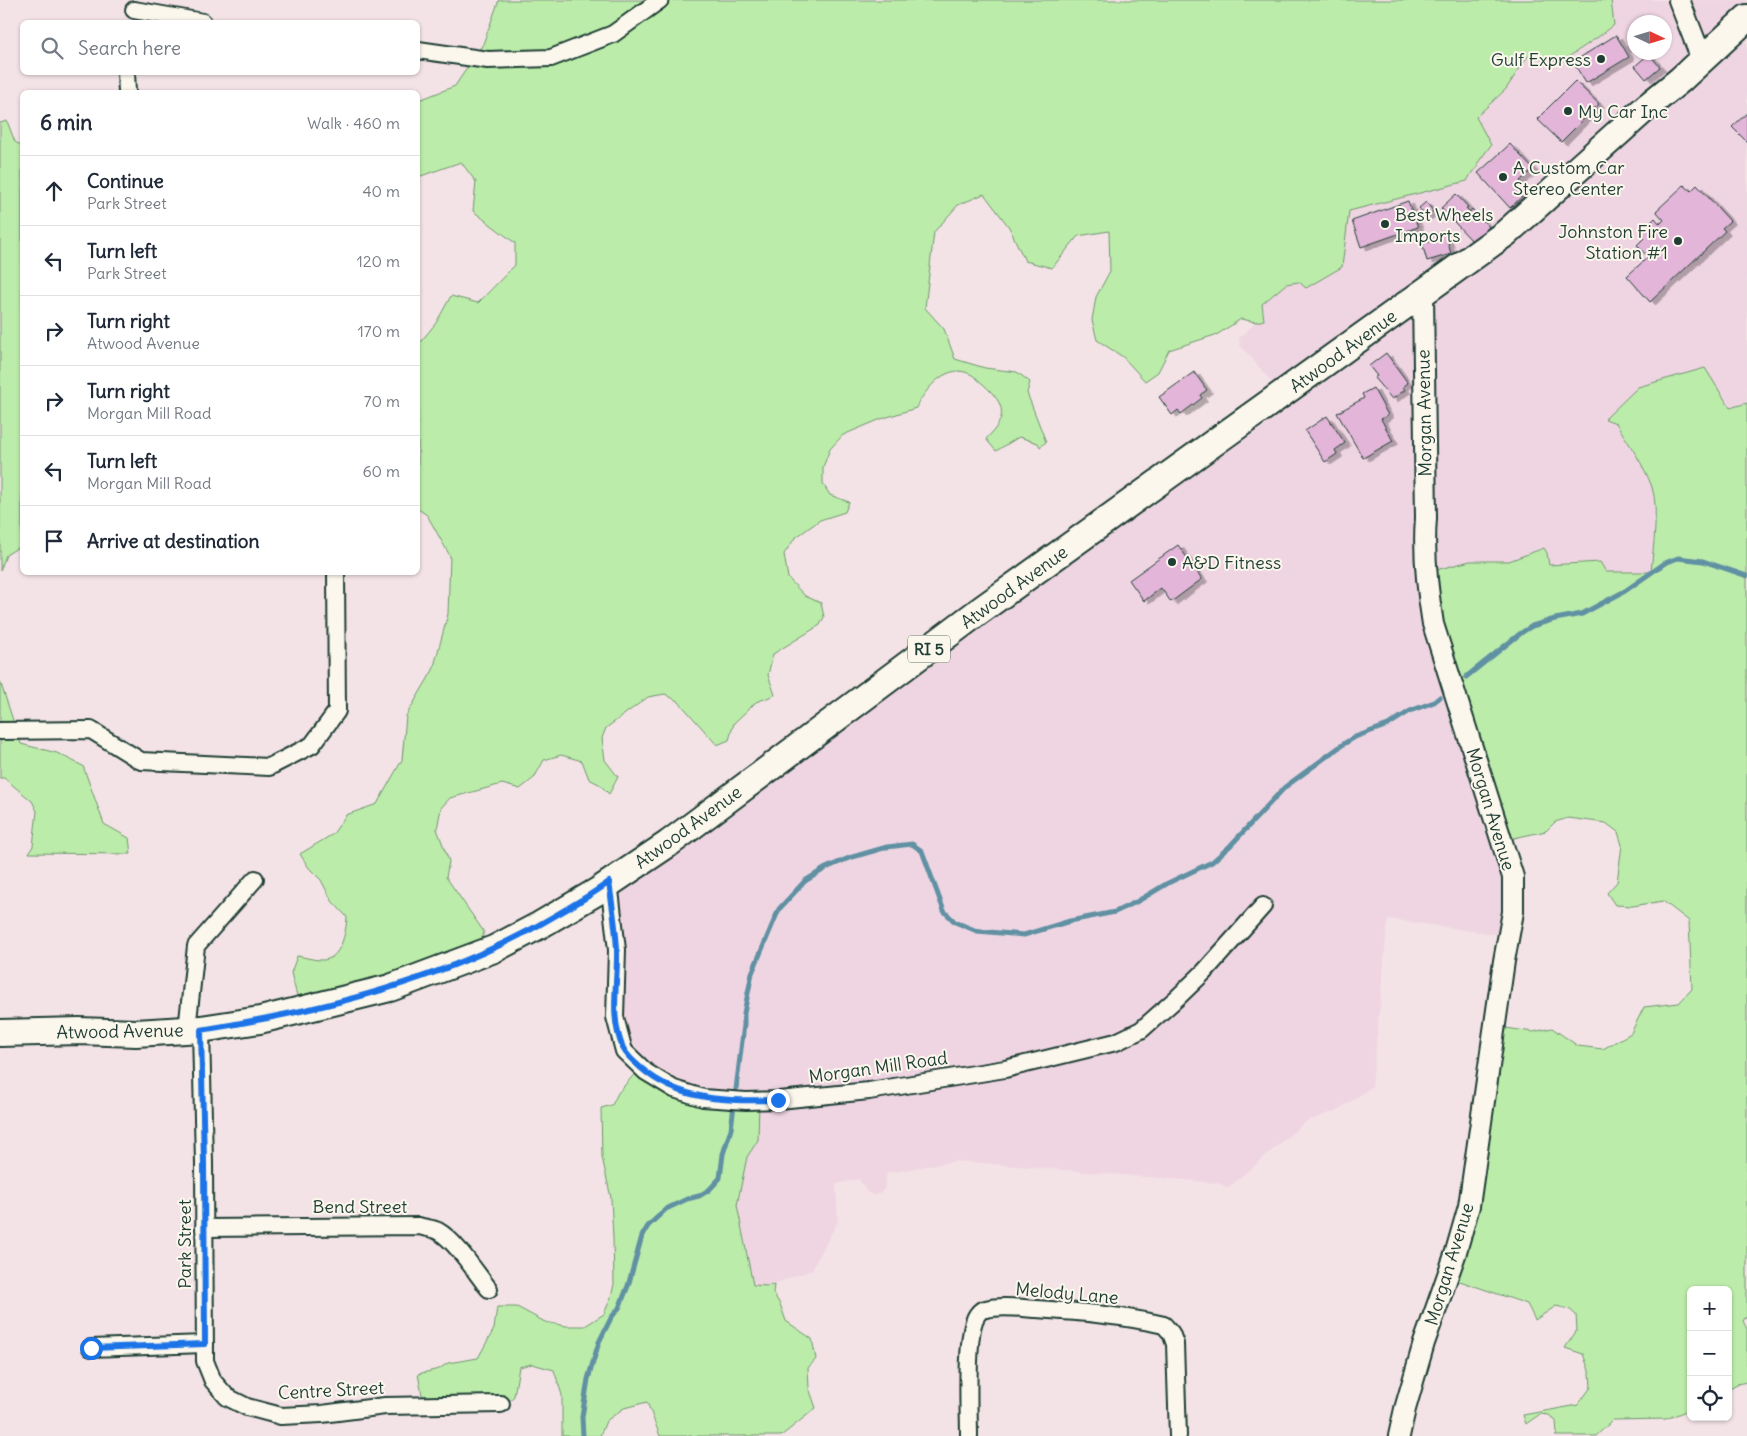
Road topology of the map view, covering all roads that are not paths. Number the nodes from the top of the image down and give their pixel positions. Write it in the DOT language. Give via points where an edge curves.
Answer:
graph roads {
  1 [pos="660,0"];
  2 [pos="1679,0"];
  3 [pos="134,11"];
  4 [pos="1747,18"];
  5 [pos="190,20"];
  6 [pos="420,50"];
  7 [pos="1702,59"];
  8 [pos="126,75"];
  9 [pos="127,90"];
  10 [pos="1423,294"];
  11 [pos="336,575"];
  12 [pos="0,731"];
  13 [pos="255,879"];
  14 [pos="609,882"];
  15 [pos="1263,906"];
  16 [pos="194,1030"];
  17 [pos="0,1032"];
  18 [pos="204,1228"];
  19 [pos="489,1289"];
  20 [pos="205,1344"];
  21 [pos="91,1348"];
  22 [pos="501,1404"];
  23 [pos="969,1436"];
  24 [pos="1178,1436"];
  25 [pos="1399,1436"];
  1 -- 6 [label="street" via="612,34 550,58 488,60"];
  2 -- 7 [label="street"];
  3 -- 5 [label="street"];
  4 -- 7 [label="main road, Atwood Avenue / RI 5"];
  7 -- 10 [label="main road, Atwood Avenue / RI 5" via="1506,233"];
  8 -- 9 [label="street"];
  10 -- 14 [label="main road, Atwood Avenue / RI 5" via="978,612 668,844"];
  10 -- 25 [label="street, Morgan Avenue" via="1427,585 1433,624 1513,877 1513,912 1469,1206 1456,1255 1424,1343"];
  11 -- 12 [label="street" via="337,710 312,745 269,767 141,761 91,730"];
  13 -- 16 [label="street, Park Street" via="196,946"];
  14 -- 15 [label="street, Morgan Mill Road" via="617,950 615,1017 624,1051 646,1072 674,1089 703,1098 746,1101 879,1090 1005,1069 1116,1042 1141,1030 1177,998"];
  14 -- 16 [label="main road, Atwood Avenue / RI 5" via="540,925 459,963 381,990 260,1020"];
  16 -- 17 [label="main road, Atwood Avenue / RI 5"];
  16 -- 18 [label="street, Park Street"];
  18 -- 19 [label="street, Bend Street" via="419,1226 440,1232"];
  18 -- 20 [label="street, Park Street"];
  20 -- 21 [label="street"];
  20 -- 22 [label="street, Centre Street" via="205,1361 213,1381 227,1397 247,1407 281,1416 385,1406"];
  23 -- 24 [label="street, Melody Lane" via="968,1386 974,1320 985,1309 1011,1307 1082,1312 1164,1325 1175,1344"];
}
